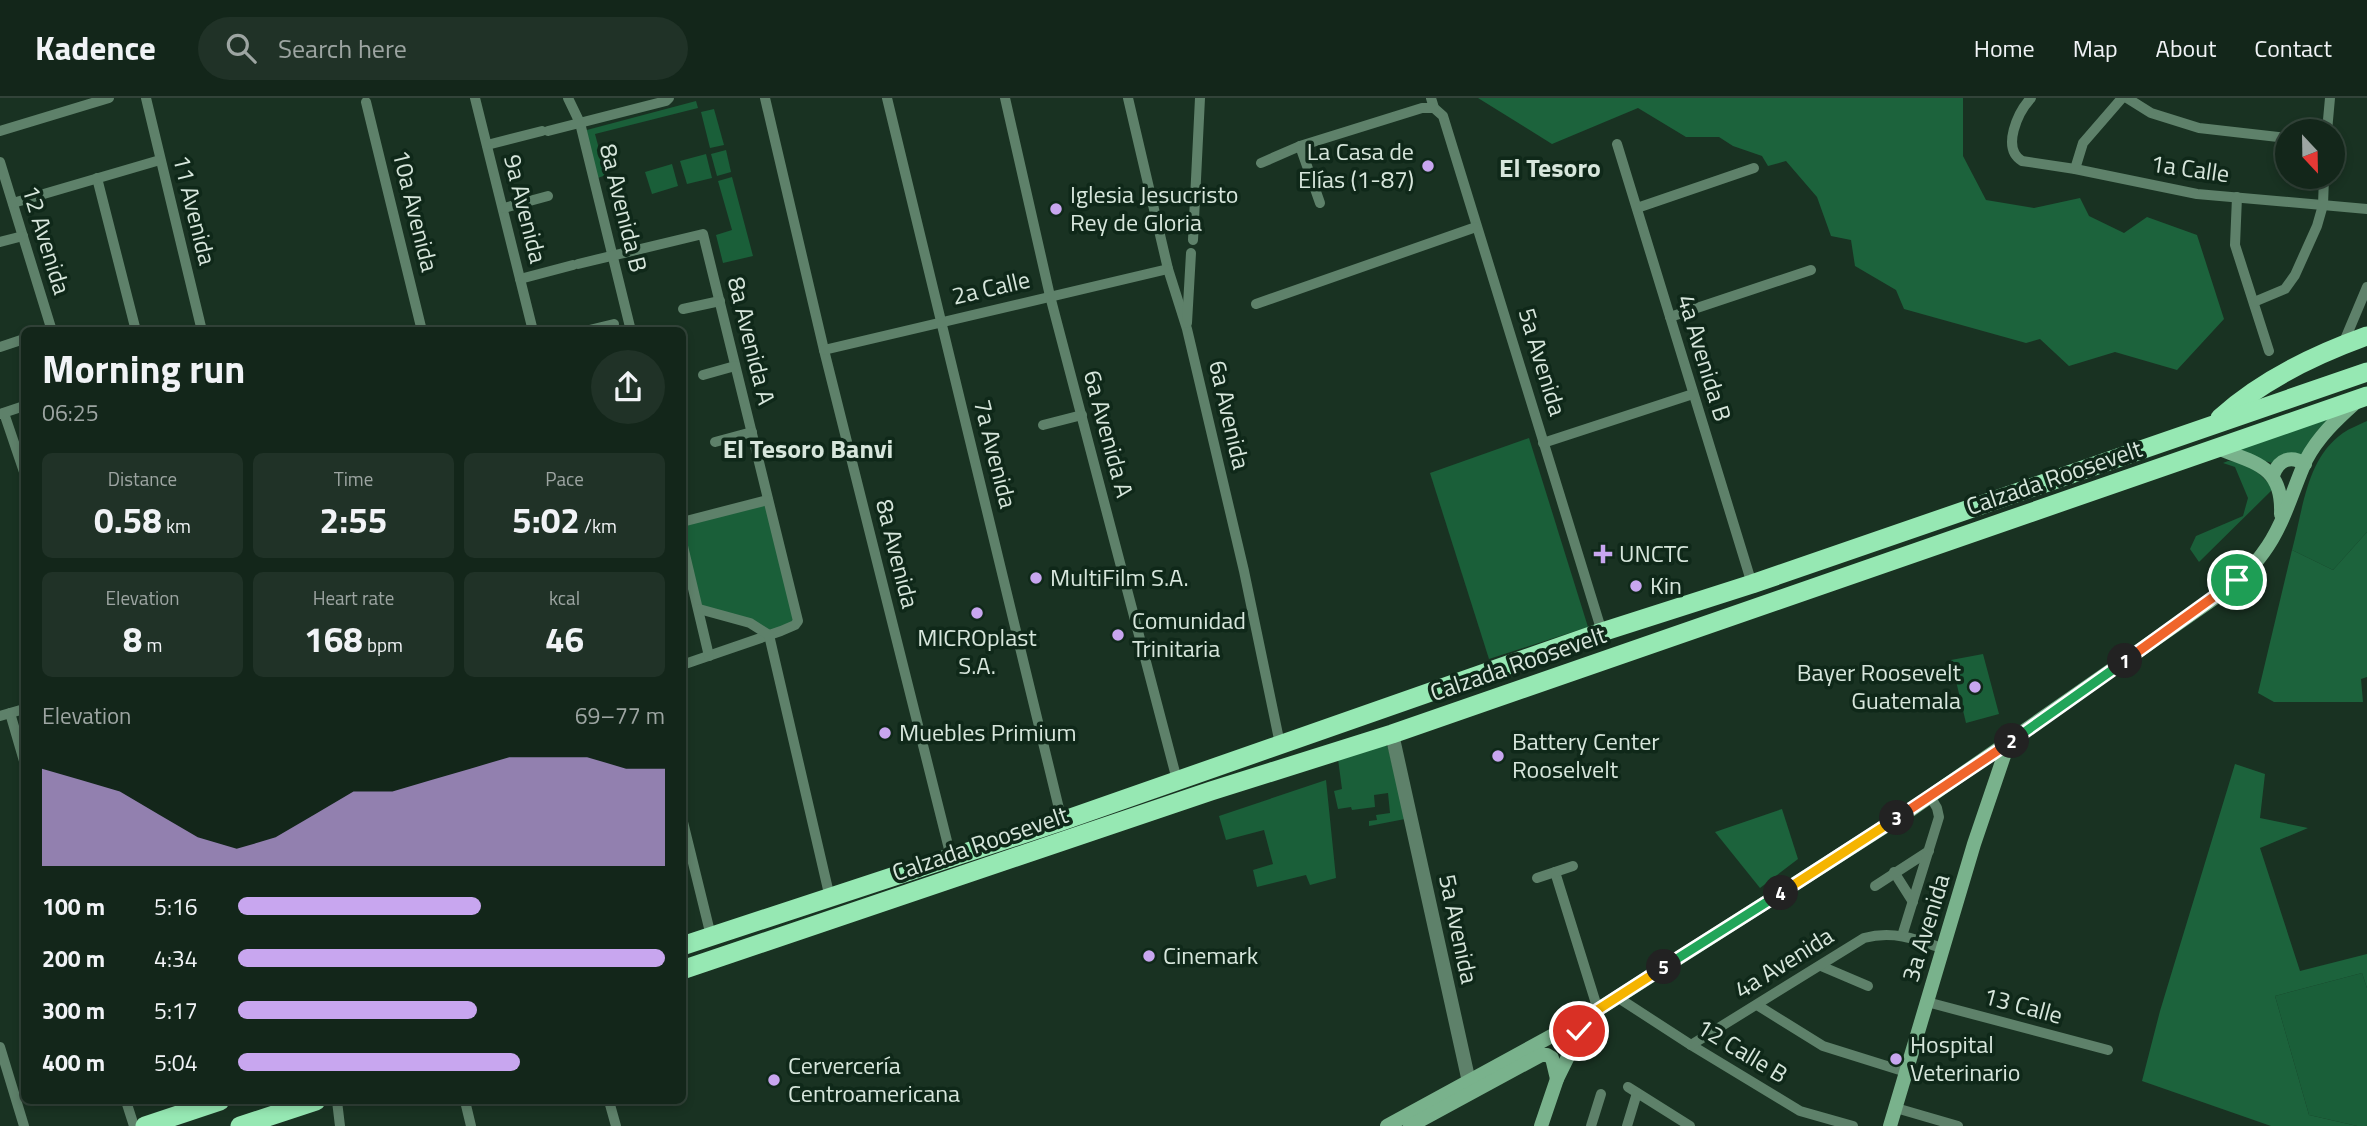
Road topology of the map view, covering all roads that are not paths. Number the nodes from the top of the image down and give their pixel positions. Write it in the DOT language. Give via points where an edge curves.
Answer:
graph roads {
  1 [pos="109,98"];
  2 [pos="146,98"];
  3 [pos="475,98"];
  4 [pos="568,98"];
  5 [pos="669,98"];
  6 [pos="765,98"];
  7 [pos="887,98"];
  8 [pos="1005,98"];
  9 [pos="1128,98"];
  10 [pos="1200,98"];
  11 [pos="2031,98"];
  12 [pos="2124,98"];
  13 [pos="2330,98"];
  14 [pos="366,102"];
  15 [pos="1433,103"];
  16 [pos="2328,119"];
  17 [pos="580,123"];
  18 [pos="0,131"];
  19 [pos="2275,137"];
  20 [pos="1617,144"];
  21 [pos="487,145"];
  22 [pos="1300,146"];
  23 [pos="160,160"];
  24 [pos="0,162"];
  25 [pos="1261,163"];
  26 [pos="1754,168"];
  27 [pos="2076,169"];
  28 [pos="97,178"];
  29 [pos="2324,189"];
  30 [pos="548,196"];
  31 [pos="2237,197"];
  32 [pos="13,203"];
  33 [pos="1320,203"];
  34 [pos="2323,205"];
  35 [pos="503,208"];
  36 [pos="1637,208"];
  37 [pos="2367,209"];
  38 [pos="1476,228"];
  39 [pos="23,236"];
  40 [pos="1193,240"];
  41 [pos="0,242"];
  42 [pos="1191,253"];
  43 [pos="613,256"];
  44 [pos="1168,269"];
  45 [pos="1811,270"];
  46 [pos="520,279"];
  47 [pos="2367,287"];
  48 [pos="1051,296"];
  49 [pos="720,301"];
  50 [pos="2254,302"];
  51 [pos="1256,304"];
  52 [pos="683,309"];
  53 [pos="1670,317"];
  54 [pos="941,321"];
  55 [pos="614,324"];
  56 [pos="50,327"];
  57 [pos="135,327"];
  58 [pos="201,327"];
  59 [pos="421,327"];
  60 [pos="532,327"];
  61 [pos="602,327"];
  62 [pos="630,327"];
  63 [pos="1187,329"];
  64 [pos="2367,336"];
  65 [pos="21,340"];
  66 [pos="2343,344"];
  67 [pos="0,347"];
  68 [pos="824,349"];
  69 [pos="2269,351"];
  70 [pos="735,366"];
  71 [pos="2367,372"];
  72 [pos="703,375"];
  73 [pos="1693,394"];
  74 [pos="2364,397"];
  75 [pos="21,407"];
  76 [pos="2,414"];
  77 [pos="1082,415"];
  78 [pos="1043,425"];
  79 [pos="2211,426"];
  80 [pos="752,432"];
  81 [pos="715,442"];
  82 [pos="1543,443"];
  83 [pos="2217,448"];
  84 [pos="21,464"];
  85 [pos="2305,464"];
  86 [pos="2273,475"];
  87 [pos="768,500"];
  88 [pos="1981,504"];
  89 [pos="686,521"];
  90 [pos="2281,523"];
  91 [pos="1986,527"];
  92 [pos="686,558"];
  93 [pos="1752,584"];
  94 [pos="1694,602"];
  95 [pos="699,609"];
  96 [pos="1602,632"];
  97 [pos="769,635"];
  98 [pos="709,656"];
  99 [pos="686,664"];
  100 [pos="5,715"];
  101 [pos="1392,734"];
  102 [pos="1280,744"];
  103 [pos="2008,744"];
  104 [pos="21,754"];
  105 [pos="1967,771"];
  106 [pos="1177,780"];
  107 [pos="1211,791"];
  108 [pos="1930,796"];
  109 [pos="1990,798"];
  110 [pos="1062,821"];
  111 [pos="686,834"];
  112 [pos="1929,851"];
  113 [pos="951,857"];
  114 [pos="926,866"];
  115 [pos="1573,866"];
  116 [pos="1555,872"];
  117 [pos="1895,872"];
  118 [pos="1537,878"];
  119 [pos="1875,886"];
  120 [pos="830,898"];
  121 [pos="1913,902"];
  122 [pos="839,918"];
  123 [pos="711,936"];
  124 [pos="1902,936"];
  125 [pos="686,945"];
  126 [pos="1944,949"];
  127 [pos="705,962"];
  128 [pos="1821,966"];
  129 [pos="686,969"];
  130 [pos="1868,986"];
  131 [pos="1617,997"];
  132 [pos="1927,1002"];
  133 [pos="1757,1005"];
  134 [pos="1593,1013"];
  135 [pos="1691,1045"];
  136 [pos="0,1047"];
  137 [pos="2108,1050"];
  138 [pos="1906,1072"];
  139 [pos="1557,1079"];
  140 [pos="1470,1087"];
  141 [pos="1601,1094"];
  142 [pos="127,1104"];
  143 [pos="211,1104"];
  144 [pos="307,1104"];
  145 [pos="337,1104"];
  146 [pos="466,1104"];
  147 [pos="610,1104"];
  148 [pos="1896,1108"];
  149 [pos="24,1126"];
  150 [pos="134,1126"];
  151 [pos="145,1126"];
  152 [pos="240,1126"];
  153 [pos="340,1126"];
  154 [pos="471,1126"];
  155 [pos="616,1126"];
  156 [pos="1387,1126"];
  157 [pos="1410,1126"];
  158 [pos="1541,1126"];
  159 [pos="1591,1126"];
  160 [pos="1627,1126"];
  161 [pos="1690,1126"];
  162 [pos="1853,1126"];
  163 [pos="1890,1126"];
  164 [pos="1958,1126"];
  1 -- 18 [label="street"];
  2 -- 23 [label="street, 11 Avenida"];
  3 -- 21 [label="street, 9a Avenida"];
  4 -- 17 [label="street, 8a Avenida B"];
  5 -- 17 [label="street"];
  6 -- 68 [label="street, 8a Avenida"];
  7 -- 54 [label="street, 7a Avenida"];
  8 -- 48 [label="street, 6a Avenida A"];
  9 -- 44 [label="street, 6a Avenida"];
  10 -- 40 [label="street"];
  11 -- 27 [label="street, 1a Calle" via="2018,115 2014,132 2017,158"];
  12 -- 19 [label="street" via="2151,113 2199,128"];
  12 -- 27 [label="street" via="2083,143"];
  13 -- 16 [label="street"];
  14 -- 59 [label="street, 10a Avenida"];
  15 -- 22 [label="street"];
  15 -- 38 [label="street, 5a Avenida" via="1443,116"];
  17 -- 21 [label="street"];
  17 -- 43 [label="street, 8a Avenida B"];
  20 -- 36 [label="street, 4a Avenida B"];
  21 -- 35 [label="street, 9a Avenida"];
  22 -- 25 [label="street"];
  22 -- 33 [label="street"];
  23 -- 28 [label="street"];
  23 -- 58 [label="street, 11 Avenida"];
  24 -- 32 [label="street, 12 Avenida"];
  26 -- 36 [label="street"];
  27 -- 31 [label="street, 1a Calle" via="2197,194"];
  28 -- 32 [label="street"];
  28 -- 57 [label="street"];
  29 -- 34 [label="street"];
  30 -- 35 [label="street"];
  31 -- 34 [label="street, 1a Calle"];
  31 -- 50 [label="street" via="2235,246"];
  32 -- 39 [label="street, 12 Avenida"];
  34 -- 37 [label="street, 1a Calle"];
  34 -- 50 [label="street" via="2295,275 2285,289"];
  35 -- 46 [label="street, 9a Avenida"];
  36 -- 53 [label="street, 4a Avenida B"];
  38 -- 51 [label="street"];
  38 -- 82 [label="street, 5a Avenida"];
  39 -- 41 [label="street"];
  39 -- 56 [label="street, 12 Avenida"];
  42 -- 63 [label="street"];
  43 -- 46 [label="street"];
  43 -- 49 [label="street, 8a Avenida A" via="703,234"];
  43 -- 62 [label="street, 8a Avenida B"];
  44 -- 48 [label="street, 2a Calle"];
  44 -- 63 [label="street, 6a Avenida"];
  45 -- 53 [label="street"];
  46 -- 60 [label="street, 9a Avenida"];
  47 -- 66 [label="street"];
  48 -- 54 [label="street, 2a Calle"];
  48 -- 77 [label="street, 6a Avenida A"];
  49 -- 52 [label="street"];
  49 -- 70 [label="street, 8a Avenida A"];
  50 -- 69 [label="street"];
  53 -- 73 [label="street, 4a Avenida B"];
  54 -- 68 [label="street, 2a Calle"];
  54 -- 110 [label="street, 7a Avenida"];
  55 -- 61 [label="street"];
  63 -- 102 [label="street, 6a Avenida"];
  64 -- 66 [label="highway"];
  65 -- 67 [label="street"];
  66 -- 79 [label="highway" via="2267,381"];
  68 -- 113 [label="street, 8a Avenida"];
  70 -- 72 [label="street"];
  70 -- 80 [label="street, 8a Avenida A"];
  71 -- 79 [label="highway, Calzada Roosevelt"];
  73 -- 82 [label="street"];
  73 -- 93 [label="street, 4a Avenida B"];
  74 -- 83 [label="highway, Calzada Roosevelt"];
  74 -- 85 [label="main road" via="2324,434"];
  75 -- 76 [label="street"];
  76 -- 84 [label="street"];
  77 -- 78 [label="street"];
  77 -- 106 [label="street, 6a Avenida A"];
  79 -- 88 [label="highway, Calzada Roosevelt"];
  80 -- 81 [label="street"];
  80 -- 87 [label="street, 8a Avenida A"];
  82 -- 96 [label="street, 5a Avenida"];
  83 -- 86 [label="main road"];
  83 -- 91 [label="highway, Calzada Roosevelt"];
  85 -- 86 [label="main road" via="2287,459"];
  85 -- 90 [label="main road"];
  86 -- 90 [label="main road" via="2280,492"];
  87 -- 89 [label="street"];
  87 -- 97 [label="street, 8a Avenida A" via="798,621"];
  88 -- 91 [label="highway" via="1958,529"];
  88 -- 93 [label="highway, Calzada Roosevelt"];
  90 -- 103 [label="main road" via="2260,557 2237,580"];
  91 -- 101 [label="highway, Calzada Roosevelt"];
  92 -- 95 [label="street"];
  93 -- 94 [label="highway, Calzada Roosevelt"];
  94 -- 96 [label="highway, Calzada Roosevelt"];
  94 -- 101 [label="highway" via="1643,630 1405,711 1393,720"];
  95 -- 97 [label="street" via="750,623"];
  95 -- 98 [label="street"];
  96 -- 102 [label="highway, Calzada Roosevelt"];
  97 -- 98 [label="street"];
  97 -- 120 [label="street"];
  98 -- 99 [label="street"];
  100 -- 104 [label="street"];
  101 -- 107 [label="highway, Calzada Roosevelt"];
  101 -- 140 [label="street, 5a Avenida"];
  102 -- 106 [label="highway, Calzada Roosevelt"];
  102 -- 107 [label="highway" via="1274,760 1231,776"];
  103 -- 105 [label="main road"];
  103 -- 109 [label="main road, 3a Avenida"];
  105 -- 108 [label="main road"];
  105 -- 109 [label="main road" via="1984,774"];
  106 -- 110 [label="highway, Calzada Roosevelt"];
  107 -- 122 [label="highway, Calzada Roosevelt"];
  108 -- 112 [label="street" via="1939,817"];
  108 -- 131 [label="main road"];
  109 -- 126 [label="main road, 3a Avenida"];
  110 -- 113 [label="highway, Calzada Roosevelt"];
  111 -- 123 [label="street"];
  112 -- 117 [label="street"];
  112 -- 121 [label="street"];
  113 -- 114 [label="highway, Calzada Roosevelt"];
  114 -- 120 [label="highway, Calzada Roosevelt"];
  114 -- 122 [label="highway" via="905,881 842,902"];
  115 -- 116 [label="street"];
  116 -- 118 [label="street"];
  116 -- 134 [label="street"];
  117 -- 119 [label="street"];
  117 -- 121 [label="street"];
  120 -- 123 [label="highway, Calzada Roosevelt"];
  120 -- 127 [label="highway" via="830,908 822,915 724,948"];
  121 -- 124 [label="street"];
  122 -- 127 [label="highway, Calzada Roosevelt"];
  123 -- 125 [label="highway, Calzada Roosevelt"];
  124 -- 126 [label="street"];
  124 -- 128 [label="street, 4a Avenida" via="1881,933 1864,938"];
  126 -- 132 [label="main road, 3a Avenida"];
  127 -- 129 [label="highway, Calzada Roosevelt"];
  128 -- 130 [label="street"];
  128 -- 133 [label="street, 4a Avenida"];
  131 -- 134 [label="main road"];
  131 -- 135 [label="street, 12 Calle B"];
  132 -- 137 [label="street, 13 Calle"];
  132 -- 138 [label="main road, 3a Avenida"];
  133 -- 135 [label="street, 4a Avenida"];
  133 -- 138 [label="street" via="1824,1046"];
  134 -- 139 [label="main road"];
  134 -- 140 [label="main road"];
  135 -- 162 [label="street, 12 Calle B" via="1800,1111"];
  136 -- 149 [label="street"];
  138 -- 148 [label="main road, 3a Avenida"];
  139 -- 140 [label="main road" via="1554,1060 1544,1055"];
  139 -- 158 [label="main road"];
  140 -- 156 [label="main road"];
  140 -- 157 [label="main road"];
  141 -- 159 [label="street"];
  142 -- 150 [label="street"];
  143 -- 151 [label="highway"];
  144 -- 152 [label="highway"];
  145 -- 153 [label="street"];
  146 -- 154 [label="street"];
  147 -- 155 [label="street"];
  148 -- 163 [label="main road, 3a Avenida"];
  148 -- 164 [label="street"];
  160 -- 161 [label="street" via="1632,1090"];
}
